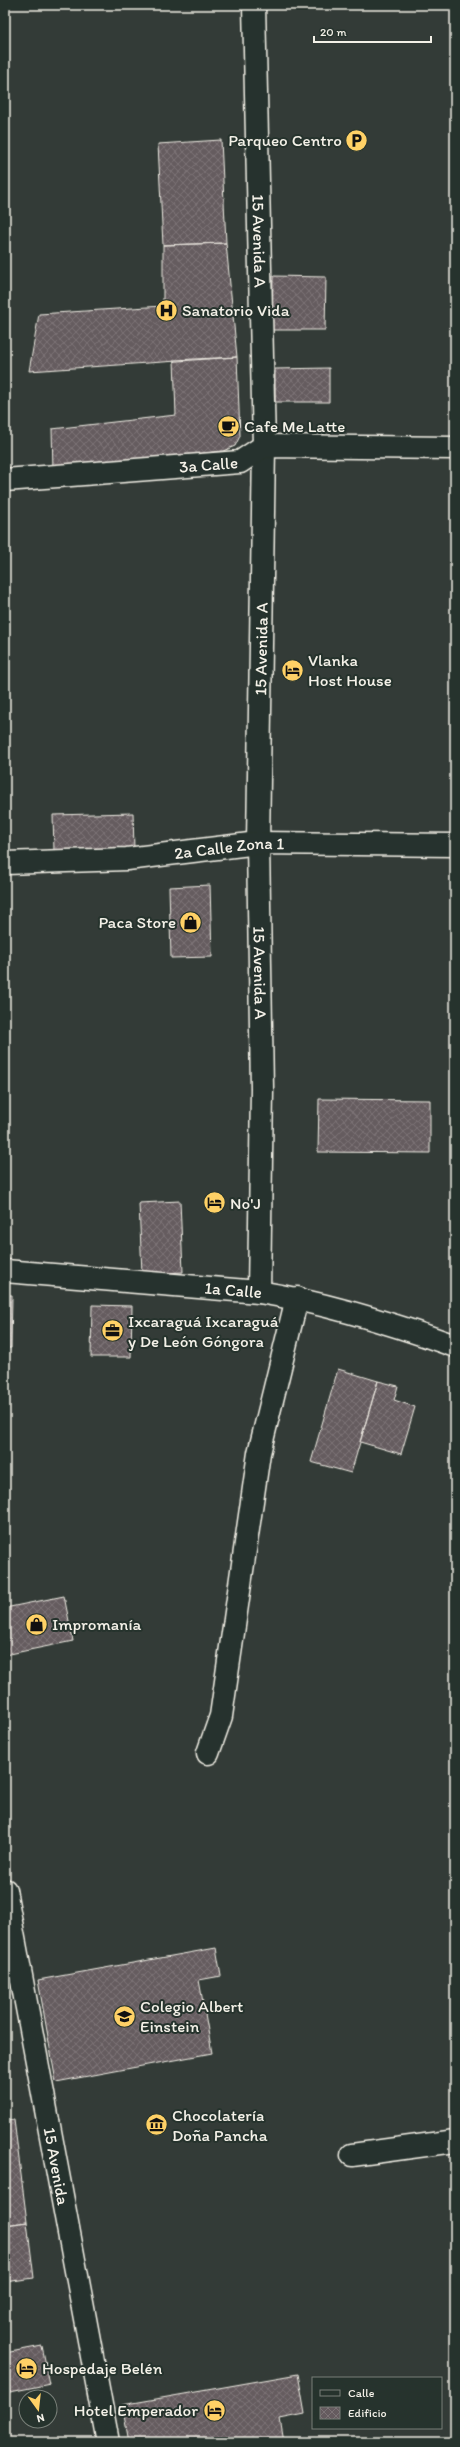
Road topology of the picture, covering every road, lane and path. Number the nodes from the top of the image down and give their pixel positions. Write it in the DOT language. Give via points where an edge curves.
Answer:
graph roads {
  1 [pos="254,5"];
  2 [pos="264,446"];
  3 [pos="455,448"];
  4 [pos="5,480"];
  5 [pos="258,843"];
  6 [pos="455,845"];
  7 [pos="5,863"];
  8 [pos="5,1271"];
  9 [pos="259,1292"];
  10 [pos="297,1298"];
  11 [pos="455,1346"];
  12 [pos="208,1753"];
  13 [pos="5,1890"];
  14 [pos="455,2141"];
  15 [pos="352,2155"];
  16 [pos="108,2442"];
  1 -- 2 [label="street, 15 Avenida A"];
  2 -- 3 [label="street"];
  2 -- 4 [label="street, 3a Calle" via="240,462"];
  2 -- 5 [label="street, 15 Avenida A"];
  5 -- 6 [label="street, 2a Calle Zona 1"];
  5 -- 7 [label="street, 2a Calle Zona 1" via="127,859"];
  5 -- 9 [label="street, 15 Avenida A" via="262,1089"];
  8 -- 9 [label="street, 1a Calle"];
  9 -- 10 [label="street, 1a Calle"];
  10 -- 11 [label="street, 1a Calle" via="393,1324"];
  10 -- 12 [label="street" via="259,1454 221,1716"];
  13 -- 16 [label="street, 15 Avenida"];
  14 -- 15 [label="street"];
}
